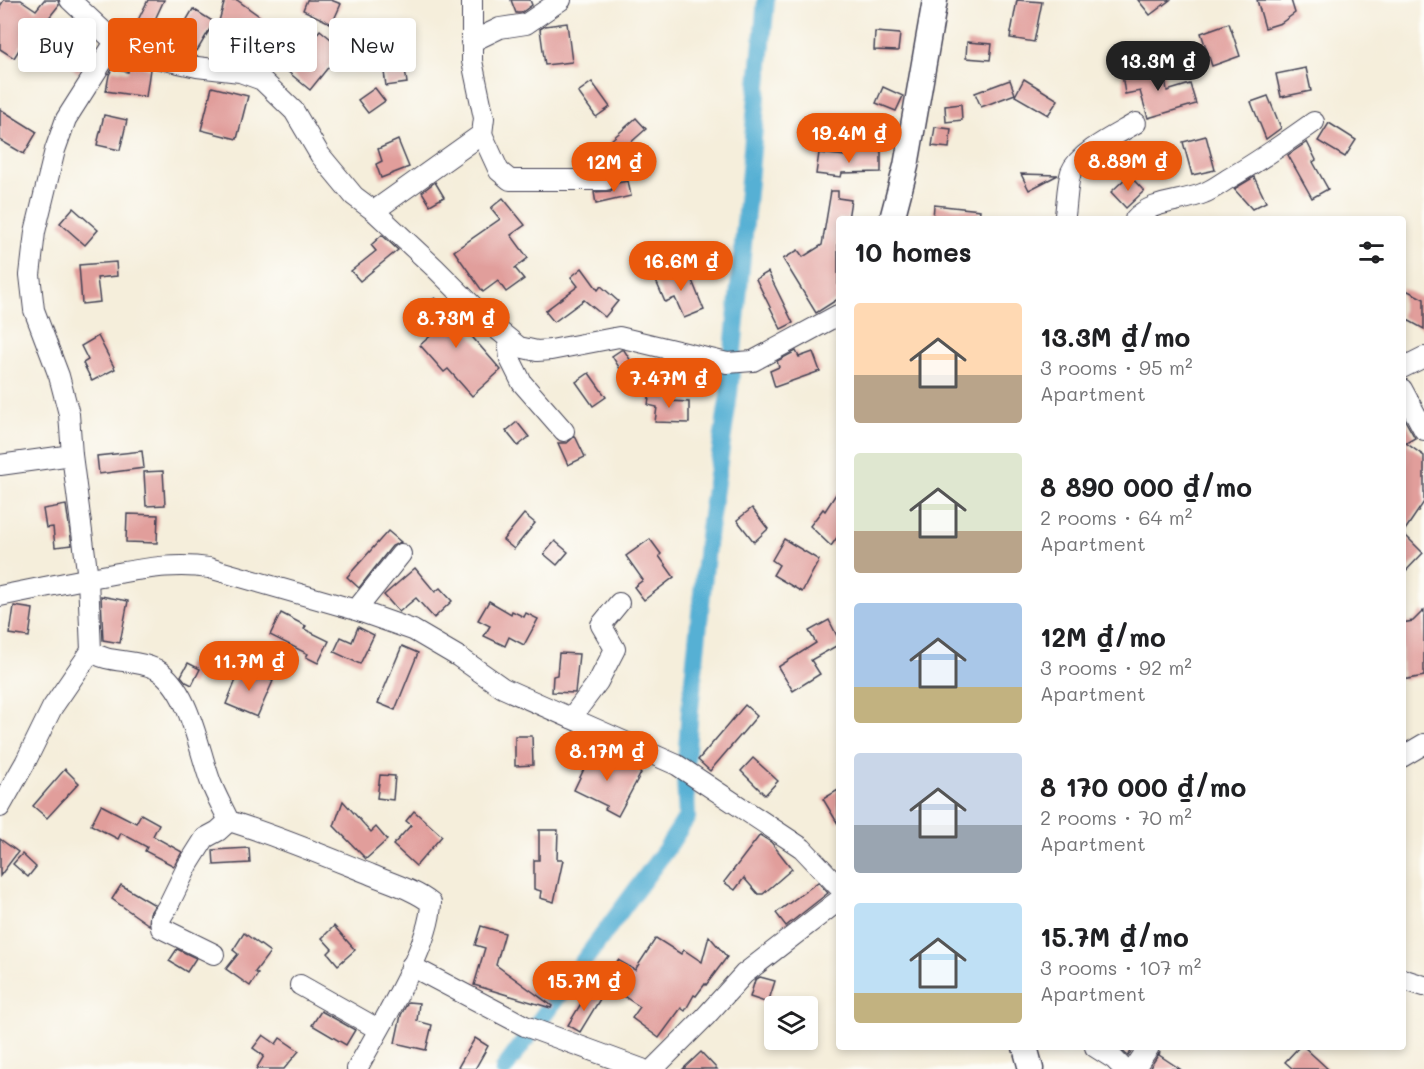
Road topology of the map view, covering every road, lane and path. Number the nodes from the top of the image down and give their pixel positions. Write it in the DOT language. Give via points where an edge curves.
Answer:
graph roads {
  1 [pos="70,0"];
  2 [pos="472,0"];
  3 [pos="561,0"];
  4 [pos="935,0"];
  5 [pos="108,35"];
  6 [pos="471,42"];
  7 [pos="108,53"];
  8 [pos="197,67"];
  9 [pos="1314,122"];
  10 [pos="1136,123"];
  11 [pos="482,134"];
  12 [pos="606,180"];
  13 [pos="374,211"];
  14 [pos="893,216"];
  15 [pos="1064,216"];
  16 [pos="1138,216"];
  17 [pos="836,316"];
  18 [pos="508,339"];
  19 [pos="1424,357"];
  20 [pos="1406,366"];
  21 [pos="1406,396"];
  22 [pos="1424,430"];
  23 [pos="564,431"];
  24 [pos="72,456"];
  25 [pos="0,465"];
  26 [pos="401,554"];
  27 [pos="88,578"];
  28 [pos="0,596"];
  29 [pos="619,603"];
  30 [pos="356,610"];
  31 [pos="91,651"];
  32 [pos="571,718"];
  33 [pos="1424,744"];
  34 [pos="1406,755"];
  35 [pos="0,807"];
  36 [pos="229,821"];
  37 [pos="836,884"];
  38 [pos="836,903"];
  39 [pos="214,954"];
  40 [pos="411,966"];
  41 [pos="1406,980"];
  42 [pos="300,985"];
  43 [pos="1424,986"];
  44 [pos="378,1029"];
  45 [pos="1026,1050"];
  46 [pos="1100,1050"];
  47 [pos="1147,1050"];
  48 [pos="357,1069"];
  49 [pos="642,1069"];
  50 [pos="653,1069"];
  51 [pos="1031,1069"];
  52 [pos="1124,1069"];
  53 [pos="1134,1069"];
  1 -- 5 [label="street"];
  2 -- 6 [label="street"];
  3 -- 6 [label="street" via="526,24 500,28"];
  4 -- 14 [label="street" via="906,166"];
  6 -- 11 [label="street" via="484,118"];
  7 -- 24 [label="street" via="66,119 35,232 30,275 34,310 69,414"];
  8 -- 13 [label="street" via="240,72 262,80 294,111 320,155 354,196"];
  9 -- 16 [label="street" via="1205,193 1156,205"];
  10 -- 15 [label="street" via="1075,164"];
  11 -- 12 [label="street" via="500,171 510,180"];
  11 -- 13 [label="street"];
  13 -- 18 [label="street"];
  17 -- 18 [label="street" via="753,361 731,362 619,337 537,351 519,347"];
  18 -- 23 [label="street" via="510,359 522,383"];
  19 -- 20 [label="street"];
  21 -- 22 [label="street"];
  24 -- 25 [label="street"];
  24 -- 27 [label="street"];
  26 -- 30 [label="street"];
  27 -- 28 [label="street"];
  27 -- 30 [label="street" via="190,565"];
  27 -- 31 [label="street"];
  29 -- 32 [label="street" via="601,625 615,649 598,682"];
  30 -- 32 [label="street" via="413,630 504,688"];
  31 -- 35 [label="street" via="52,708"];
  31 -- 36 [label="street" via="99,657 136,661 157,670 176,687"];
  32 -- 37 [label="street" via="684,770 802,848"];
  33 -- 34 [label="street"];
  36 -- 39 [label="street" via="202,843 160,919 160,928"];
  36 -- 40 [label="street" via="425,898 431,903 430,914"];
  38 -- 50 [label="street" via="744,974"];
  40 -- 44 [label="street"];
  40 -- 49 [label="street" via="525,1026"];
  41 -- 43 [label="street"];
  42 -- 44 [label="street"];
  44 -- 48 [label="street"];
  45 -- 51 [label="street"];
  46 -- 52 [label="street"];
  47 -- 53 [label="street"];
}
